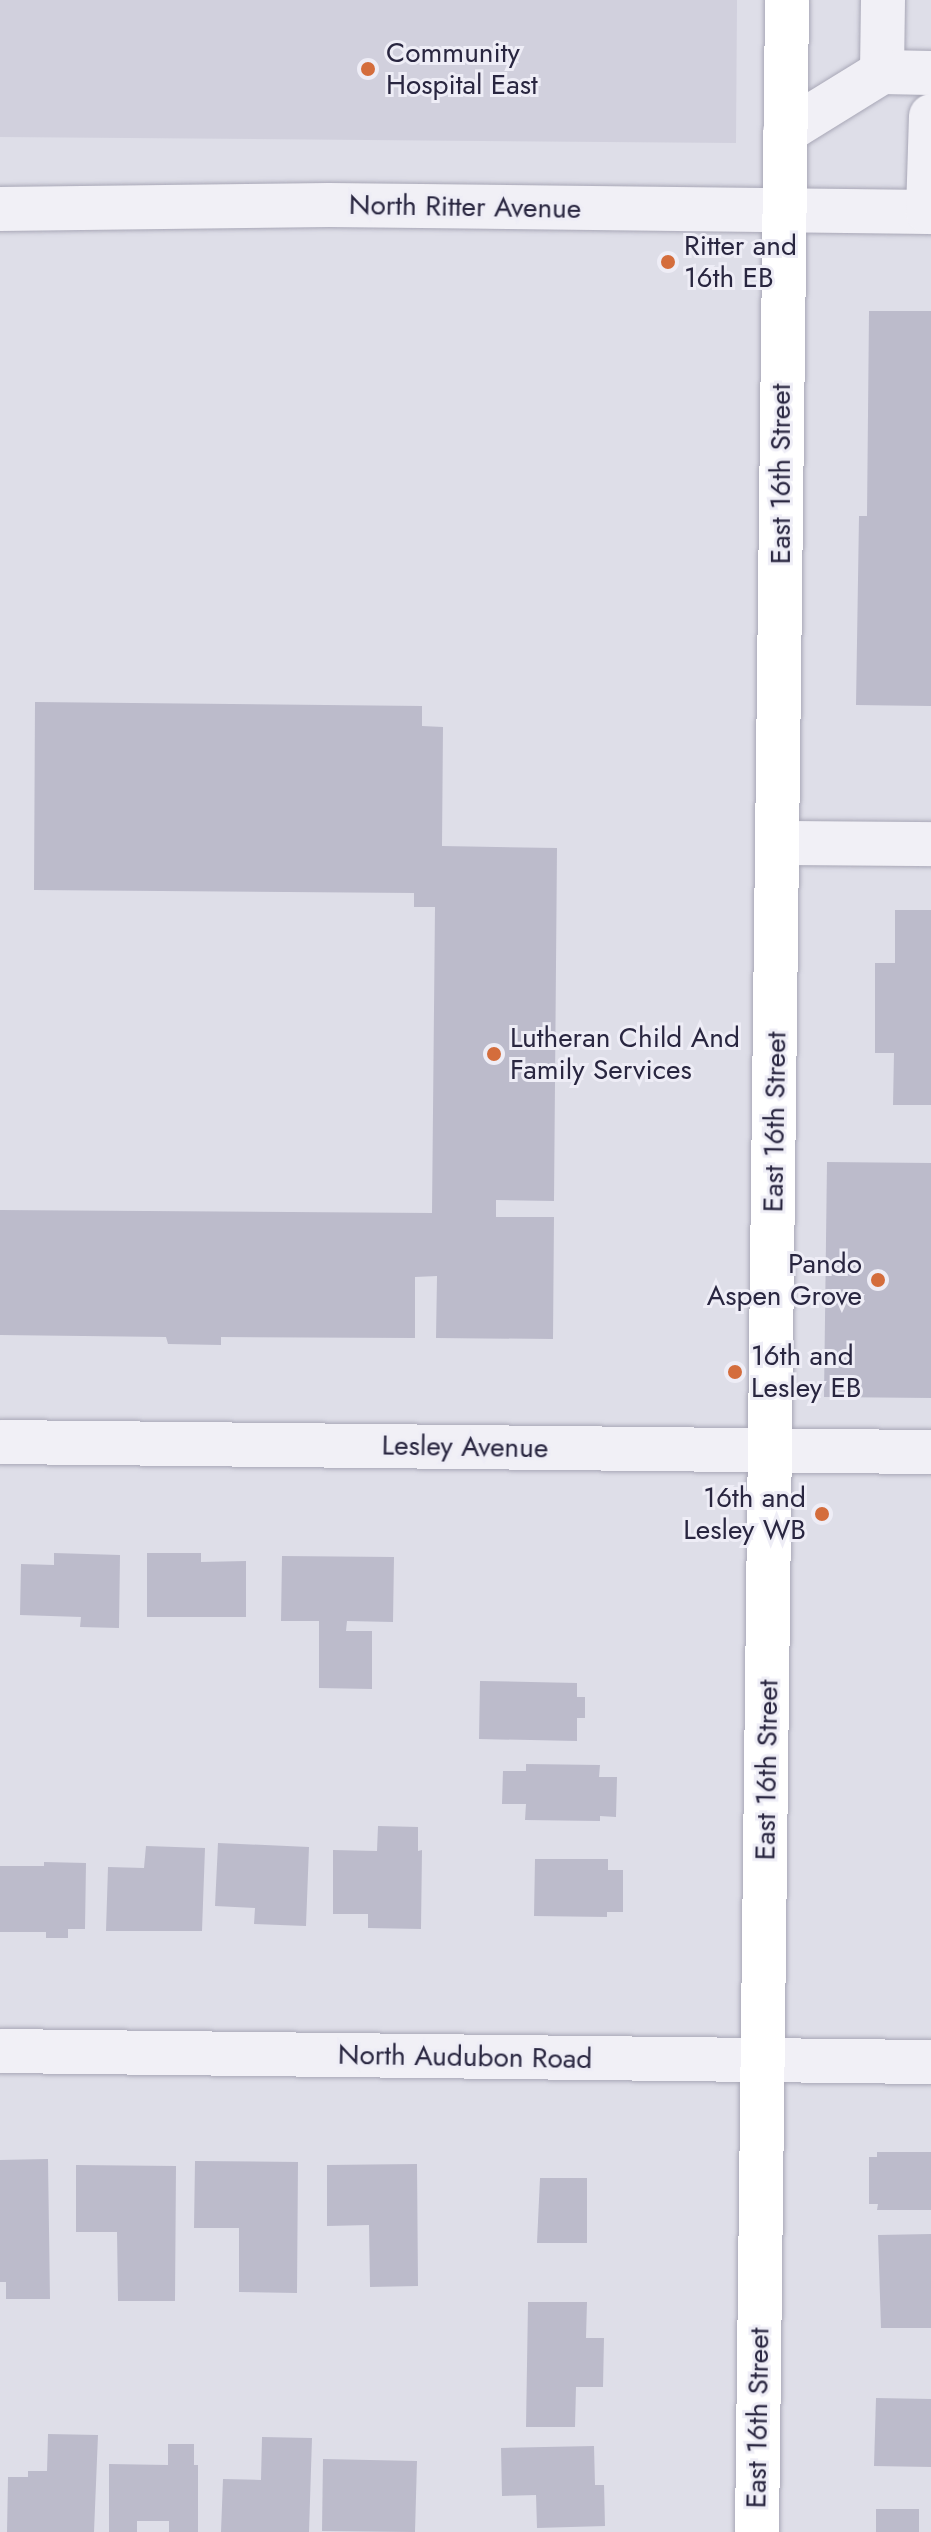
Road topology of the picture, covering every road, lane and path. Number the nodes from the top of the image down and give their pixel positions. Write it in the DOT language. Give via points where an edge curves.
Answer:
graph roads {
  1 [pos="787,0"];
  2 [pos="883,0"];
  3 [pos="882,72"];
  4 [pos="931,73"];
  5 [pos="931,116"];
  6 [pos="785,132"];
  7 [pos="0,209"];
  8 [pos="783,210"];
  9 [pos="930,212"];
  10 [pos="778,843"];
  11 [pos="931,844"];
  12 [pos="0,1442"];
  13 [pos="772,1451"];
  14 [pos="931,1452"];
  15 [pos="0,2051"];
  16 [pos="762,2061"];
  17 [pos="931,2062"];
  18 [pos="757,2532"];
  1 -- 6 [label="main road, East 16th Street"];
  2 -- 3 [label="street"];
  3 -- 4 [label="street"];
  3 -- 6 [label="street"];
  5 -- 9 [label="street"];
  6 -- 8 [label="main road, East 16th Street"];
  7 -- 8 [label="street, North Ritter Avenue" via="329,205"];
  8 -- 9 [label="street, North Ritter Avenue"];
  8 -- 10 [label="main road, East 16th Street"];
  10 -- 11 [label="street"];
  10 -- 13 [label="main road, East 16th Street"];
  12 -- 13 [label="street, Lesley Avenue"];
  13 -- 14 [label="street, Lesley Avenue"];
  13 -- 16 [label="main road, East 16th Street"];
  15 -- 16 [label="street, North Audubon Road"];
  16 -- 17 [label="street, North Audubon Road"];
  16 -- 18 [label="main road, East 16th Street"];
}
